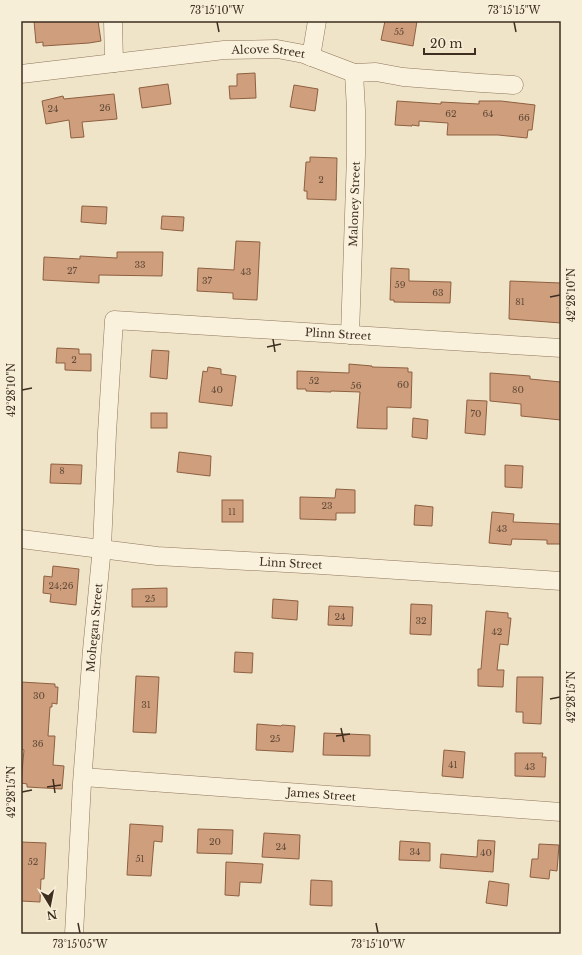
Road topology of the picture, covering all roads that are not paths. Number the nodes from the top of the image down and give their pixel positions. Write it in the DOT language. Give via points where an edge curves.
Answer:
graph roads {
  1 [pos="114,21"];
  2 [pos="317,21"];
  3 [pos="311,58"];
  4 [pos="114,63"];
  5 [pos="354,73"];
  6 [pos="21,74"];
  7 [pos="514,85"];
  8 [pos="114,320"];
  9 [pos="350,335"];
  10 [pos="561,348"];
  11 [pos="21,539"];
  12 [pos="102,549"];
  13 [pos="561,581"];
  14 [pos="82,777"];
  15 [pos="561,812"];
  16 [pos="74,934"];
  1 -- 4 [label="street"];
  2 -- 3 [label="street"];
  3 -- 4 [label="street, Alcove Street" via="304,54 277,49 224,50"];
  3 -- 5 [label="street, Alcove Street"];
  4 -- 6 [label="street, Alcove Street"];
  5 -- 7 [label="street, Alcove Street" via="376,72 403,77"];
  5 -- 9 [label="street, Maloney Street" via="356,155"];
  8 -- 9 [label="street, Plinn Street"];
  8 -- 12 [label="street, Mohegan Street"];
  9 -- 10 [label="street, Plinn Street"];
  11 -- 12 [label="street, Linn Street"];
  12 -- 13 [label="street, Linn Street" via="157,556"];
  12 -- 14 [label="street, Mohegan Street"];
  14 -- 15 [label="street, James Street"];
  14 -- 16 [label="street, Mohegan Street"];
}
